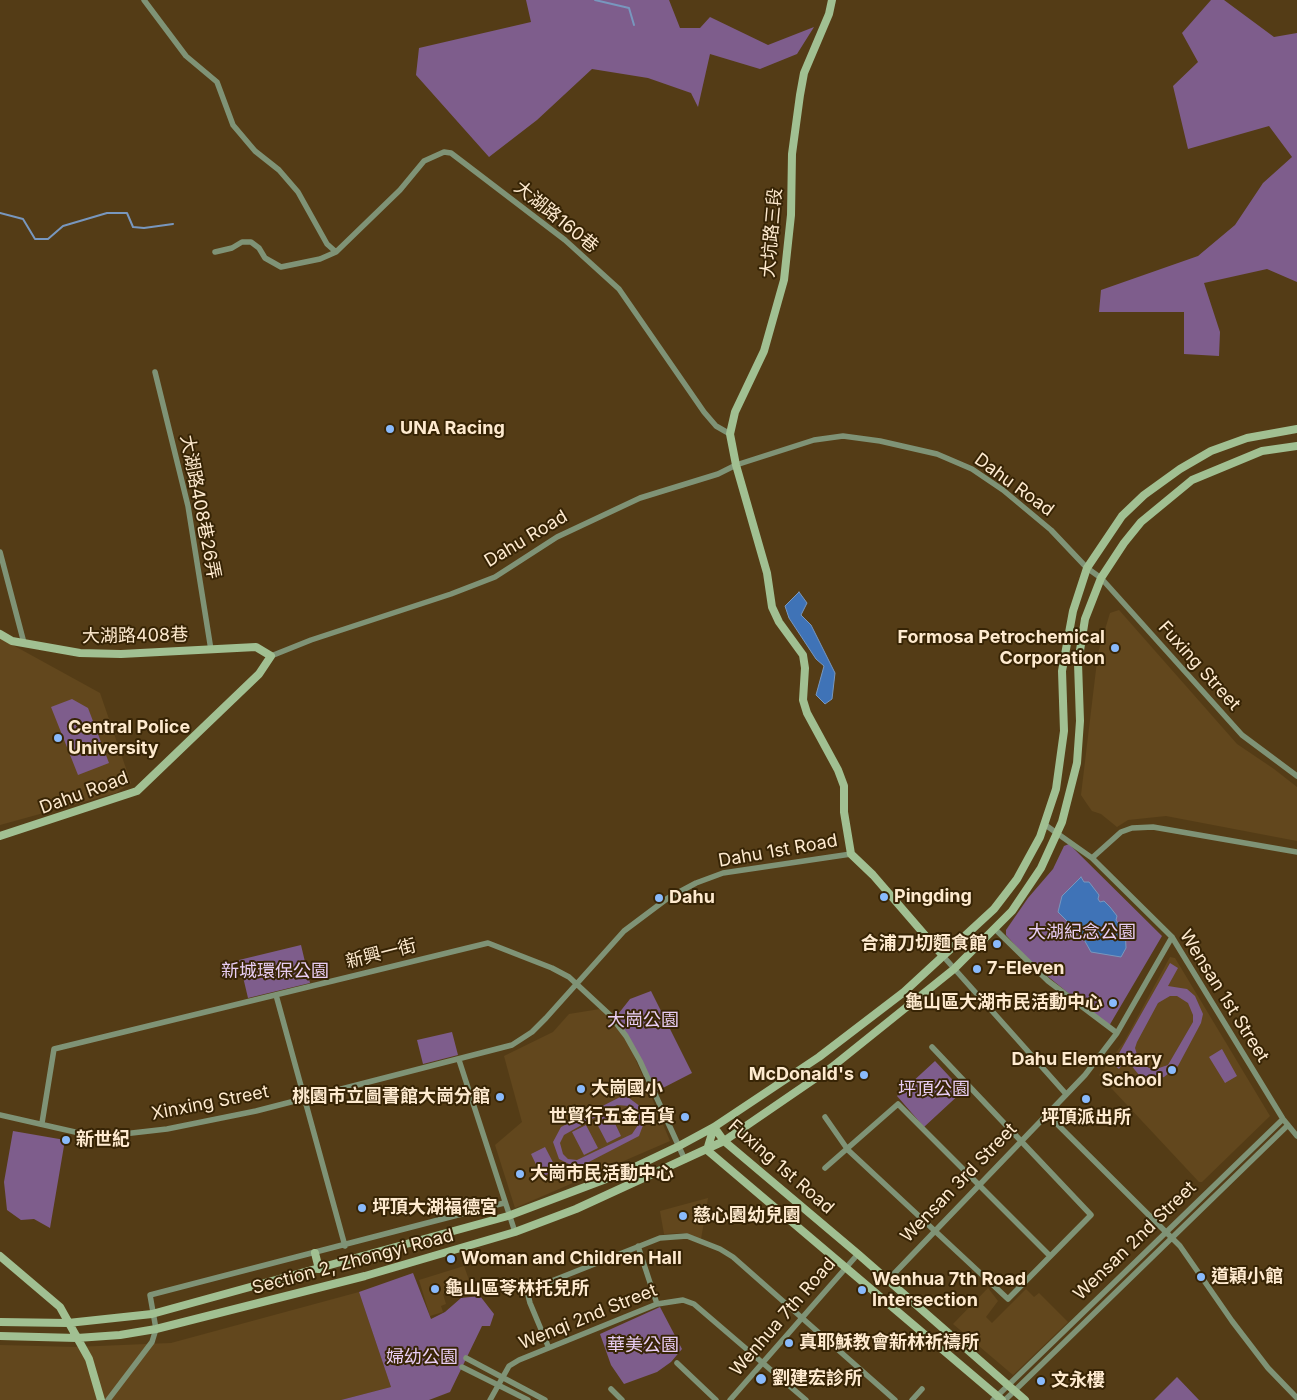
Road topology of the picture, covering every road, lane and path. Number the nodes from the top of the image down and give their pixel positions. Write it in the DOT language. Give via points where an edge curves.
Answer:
graph roads {
  1 [pos="144,0"];
  2 [pos="832,0"];
  3 [pos="215,252"];
  4 [pos="336,252"];
  5 [pos="155,372"];
  6 [pos="1297,429"];
  7 [pos="730,434"];
  8 [pos="1297,446"];
  9 [pos="736,465"];
  10 [pos="0,552"];
  11 [pos="1087,568"];
  12 [pos="1101,578"];
  13 [pos="0,634"];
  14 [pos="24,643"];
  15 [pos="212,650"];
  16 [pos="271,656"];
  17 [pos="1297,776"];
  18 [pos="1044,824"];
  19 [pos="1058,831"];
  20 [pos="0,836"];
  21 [pos="1297,852"];
  22 [pos="851,854"];
  23 [pos="1092,858"];
  24 [pos="995,929"];
  25 [pos="1172,937"];
  26 [pos="944,956"];
  27 [pos="954,969"];
  28 [pos="577,984"];
  29 [pos="276,995"];
  30 [pos="1117,1034"];
  31 [pos="932,1047"];
  32 [pos="459,1060"];
  33 [pos="1066,1094"];
  34 [pos="304,1099"];
  35 [pos="0,1114"];
  36 [pos="1048,1114"];
  37 [pos="825,1117"];
  38 [pos="1283,1119"];
  39 [pos="42,1123"];
  40 [pos="1288,1125"];
  41 [pos="714,1128"];
  42 [pos="1297,1136"];
  43 [pos="724,1141"];
  44 [pos="1020,1142"];
  45 [pos="679,1146"];
  46 [pos="707,1150"];
  47 [pos="848,1150"];
  48 [pos="686,1160"];
  49 [pos="825,1168"];
  50 [pos="978,1185"];
  51 [pos="504,1203"];
  52 [pos="508,1216"];
  53 [pos="934,1229"];
  54 [pos="515,1232"];
  55 [pos="1165,1233"];
  56 [pos="1172,1237"];
  57 [pos="345,1246"];
  58 [pos="638,1246"];
  59 [pos="315,1253"];
  60 [pos="858,1254"];
  61 [pos="1049,1255"];
  62 [pos="0,1256"];
  63 [pos="846,1268"];
  64 [pos="319,1269"];
  65 [pos="888,1280"];
  66 [pos="657,1304"];
  67 [pos="152,1314"];
  68 [pos="802,1318"];
  69 [pos="0,1322"];
  70 [pos="68,1323"];
  71 [pos="156,1329"];
  72 [pos="0,1336"];
  73 [pos="77,1338"];
  74 [pos="548,1346"];
  75 [pos="466,1358"];
  76 [pos="763,1362"];
  77 [pos="677,1363"];
  78 [pos="462,1367"];
  79 [pos="501,1376"];
  80 [pos="497,1384"];
  81 [pos="1011,1388"];
  82 [pos="610,1389"];
  83 [pos="922,1389"];
  84 [pos="1297,1398"];
  85 [pos="999,1399"];
  86 [pos="101,1400"];
  87 [pos="108,1400"];
  88 [pos="490,1400"];
  89 [pos="528,1400"];
  90 [pos="545,1400"];
  91 [pos="622,1400"];
  92 [pos="716,1400"];
  93 [pos="730,1400"];
  94 [pos="806,1400"];
  95 [pos="896,1400"];
  96 [pos="912,1400"];
  97 [pos="1024,1400"];
  1 -- 4 [label="street" via="186,56 217,82 233,125 298,192 327,244"];
  2 -- 7 [label="street, 大坑路三段" via="803,81 792,154 791,215 784,280 764,351 735,412"];
  3 -- 4 [label="street" via="251,242 265,258 281,267 320,259"];
  4 -- 7 [label="street, 大湖路160巷" via="400,190 424,161 444,152 451,153 565,240 619,289 704,412 716,426"];
  5 -- 15 [label="street, 大湖路408巷26弄" via="188,506"];
  6 -- 11 [label="street, Section 2, Zhongyi Road" via="1246,438 1211,451 1180,468 1122,516"];
  7 -- 9 [label="street, 大坑路三段"];
  8 -- 12 [label="street, Section 2, Zhongyi Road" via="1262,451 1192,480 1141,522"];
  9 -- 11 [label="street, Dahu Road" via="828,437 843,436 936,454 972,469 1003,490 1051,530"];
  9 -- 16 [label="street, Dahu Road" via="593,518 496,577"];
  9 -- 22 [label="street, 大坑路三段" via="761,549 772,608 778,622 803,655 803,700 807,714 844,786 844,812"];
  10 -- 14 [label="street"];
  11 -- 12 [label="street, Fuxing Street"];
  11 -- 18 [label="street, Section 2, Zhongyi Road" via="1065,647 1062,671 1064,731 1056,789"];
  12 -- 17 [label="street, Fuxing Street" via="1242,735"];
  12 -- 19 [label="street, Section 2, Zhongyi Road" via="1086,619 1078,663 1080,721 1077,763"];
  13 -- 14 [label="street, 大湖路408巷"];
  14 -- 15 [label="street, 大湖路408巷" via="102,654"];
  15 -- 16 [label="street, 大湖路408巷" via="256,648"];
  16 -- 20 [label="street, Dahu Road" via="260,674 137,791"];
  18 -- 19 [label="street, Wensan 1st Street"];
  18 -- 26 [label="street, Section 2, Zhongyi Road" via="1017,879 994,909"];
  19 -- 23 [label="street, Wensan 1st Street"];
  19 -- 24 [label="street, Section 2, Zhongyi Road" via="1041,868 1012,912"];
  21 -- 23 [label="street" via="1153,827 1121,832"];
  22 -- 26 [label="street, Dahu 1st Road" via="873,874"];
  22 -- 28 [label="street, Dahu 1st Road" via="723,873 696,883 668,898 624,931"];
  23 -- 25 [label="street, Wensan 1st Street"];
  24 -- 27 [label="street, Section 2, Zhongyi Road"];
  24 -- 30 [label="street" via="1048,981"];
  25 -- 30 [label="street, Wensan 3rd Street"];
  25 -- 38 [label="street, Wensan 1st Street"];
  26 -- 27 [label="street, Dahu 1st Road"];
  26 -- 41 [label="street, Section 2, Zhongyi Road" via="904,992 819,1058"];
  27 -- 33 [label="street, Dahu 1st Road"];
  27 -- 43 [label="street, Section 2, Zhongyi Road" via="832,1068"];
  28 -- 29 [label="street, 新興一街" via="552,968 488,943"];
  28 -- 32 [label="street, Xinxing Street" via="532,1032 512,1045"];
  28 -- 45 [label="street, 新興一街" via="610,1015 626,1036"];
  29 -- 34 [label="street"];
  29 -- 39 [label="street, 新興一街" via="54,1050"];
  30 -- 33 [label="street, Wensan 3rd Street"];
  31 -- 44 [label="street"];
  32 -- 34 [label="street, Xinxing Street"];
  32 -- 51 [label="street"];
  33 -- 36 [label="street, Wensan 3rd Street"];
  34 -- 39 [label="street, Xinxing Street" via="167,1129 97,1137"];
  34 -- 57 [label="street"];
  35 -- 39 [label="street, Xinxing Street"];
  36 -- 44 [label="street, Wensan 3rd Street"];
  36 -- 55 [label="street"];
  37 -- 47 [label="street"];
  38 -- 40 [label="street, Wensan 1st Street"];
  38 -- 55 [label="street, Wensan 2nd Street"];
  40 -- 42 [label="street, Wensan 1st Street"];
  40 -- 56 [label="street, Wensan 2nd Street"];
  41 -- 43 [label="street, Fuxing 1st Road"];
  41 -- 45 [label="street, Section 2, Zhongyi Road"];
  41 -- 46 [label="street, Fuxing 1st Road"];
  43 -- 46 [label="street, Section 2, Zhongyi Road"];
  43 -- 60 [label="street, Fuxing 1st Road"];
  44 -- 50 [label="street, Wensan 3rd Street"];
  44 -- 61 [label="street" via="1091,1215"];
  45 -- 48 [label="street, 新興一街"];
  45 -- 52 [label="street, Section 2, Zhongyi Road" via="622,1173"];
  46 -- 48 [label="street, Section 2, Zhongyi Road"];
  46 -- 63 [label="street, Fuxing 1st Road"];
  47 -- 49 [label="street"];
  47 -- 50 [label="street" via="898,1104"];
  47 -- 53 [label="street"];
  48 -- 54 [label="street, Section 2, Zhongyi Road" via="576,1210"];
  50 -- 53 [label="street, Wensan 3rd Street"];
  50 -- 61 [label="street"];
  51 -- 52 [label="street"];
  51 -- 57 [label="street"];
  52 -- 54 [label="street"];
  52 -- 64 [label="street, Section 2, Zhongyi Road"];
  53 -- 61 [label="street" via="1008,1299"];
  53 -- 65 [label="street, Wensan 3rd Street"];
  54 -- 71 [label="street, Section 2, Zhongyi Road" via="365,1276"];
  55 -- 56 [label="street"];
  55 -- 81 [label="street, Wensan 2nd Street"];
  56 -- 81 [label="street, Wensan 2nd Street"];
  56 -- 84 [label="street" via="1268,1368"];
  57 -- 59 [label="street"];
  58 -- 66 [label="street"];
  58 -- 68 [label="street" via="660,1238 687,1236 720,1248"];
  58 -- 74 [label="street" via="530,1290 530,1304"];
  59 -- 64 [label="street"];
  59 -- 67 [label="street" via="150,1295"];
  60 -- 63 [label="street, Wenhua 7th Road"];
  60 -- 65 [label="street, Fuxing 1st Road"];
  62 -- 70 [label="street" via="60,1307"];
  63 -- 68 [label="street, Wenhua 7th Road"];
  63 -- 85 [label="street, Fuxing 1st Road"];
  64 -- 67 [label="street, Section 2, Zhongyi Road"];
  65 -- 81 [label="street, Fuxing 1st Road"];
  66 -- 74 [label="street, Wenqi 2nd Street"];
  66 -- 76 [label="street, Wenqi 2nd Street" via="683,1300 694,1304"];
  67 -- 70 [label="street, Section 2, Zhongyi Road"];
  67 -- 71 [label="street"];
  68 -- 76 [label="street, Wenhua 7th Road"];
  68 -- 95 [label="street"];
  69 -- 70 [label="street, Section 2, Zhongyi Road"];
  70 -- 73 [label="street"];
  71 -- 73 [label="street, Section 2, Zhongyi Road"];
  71 -- 87 [label="street" via="152,1342"];
  72 -- 73 [label="street, Section 2, Zhongyi Road"];
  73 -- 86 [label="street" via="89,1359"];
  74 -- 79 [label="street, Wenqi 2nd Street" via="509,1366"];
  75 -- 79 [label="street"];
  76 -- 93 [label="street, Wenhua 7th Road"];
  76 -- 94 [label="street, Wenqi 2nd Street"];
  77 -- 92 [label="street"];
  78 -- 80 [label="street"];
  79 -- 80 [label="street"];
  79 -- 90 [label="street"];
  80 -- 88 [label="street"];
  80 -- 89 [label="street"];
  81 -- 85 [label="street"];
  81 -- 85 [label="street"];
  81 -- 97 [label="street, Fuxing 1st Road"];
  82 -- 91 [label="street"];
  83 -- 96 [label="street"];
}
